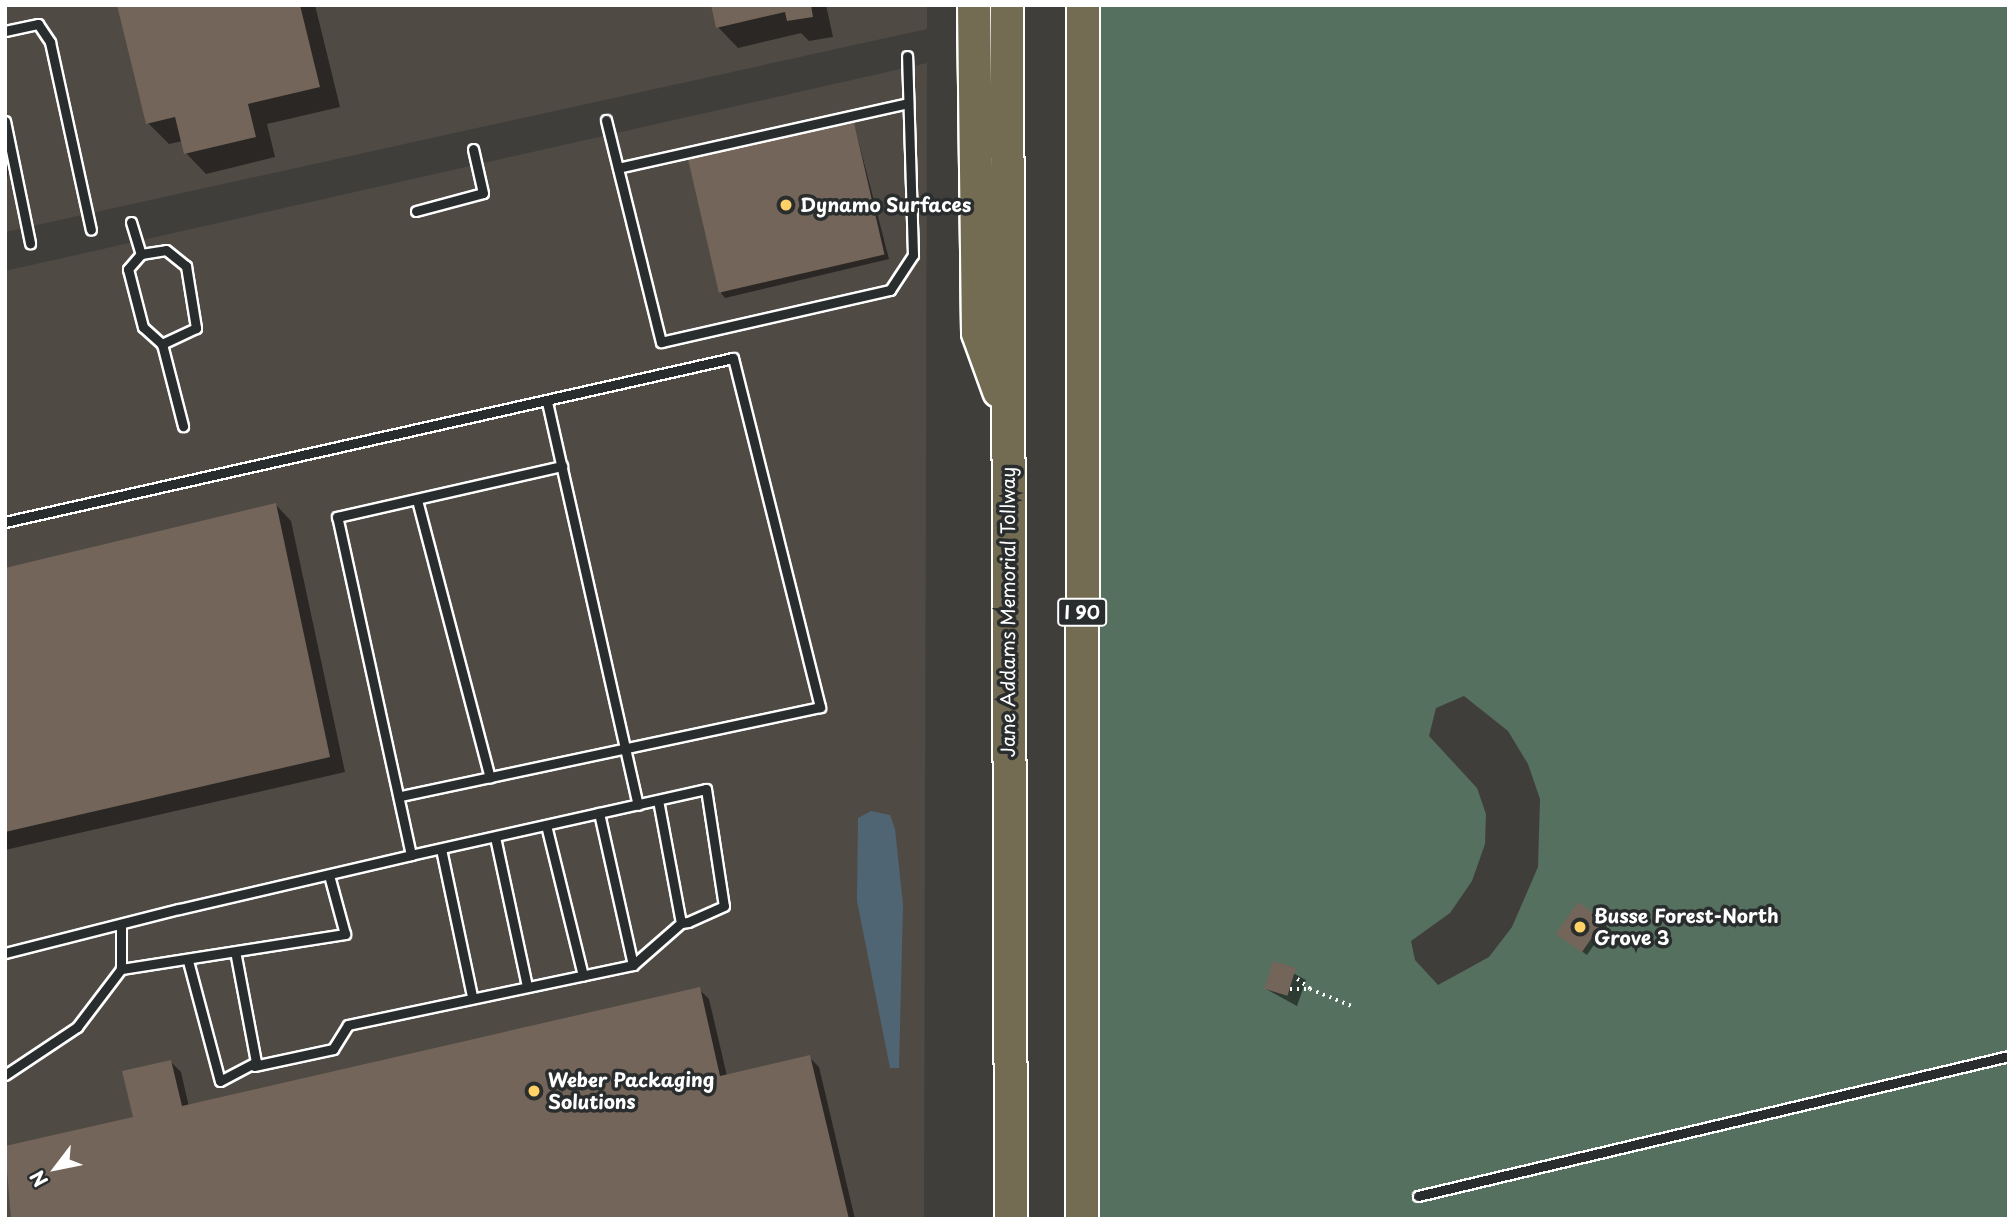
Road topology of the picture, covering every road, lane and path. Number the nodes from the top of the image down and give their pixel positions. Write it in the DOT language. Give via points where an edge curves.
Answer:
graph roads {
  1 [pos="974,5"];
  2 [pos="1007,5"];
  3 [pos="1083,5"];
  4 [pos="5,31"];
  5 [pos="907,56"];
  6 [pos="908,103"];
  7 [pos="606,120"];
  8 [pos="5,121"];
  9 [pos="472,149"];
  10 [pos="618,168"];
  11 [pos="416,211"];
  12 [pos="131,222"];
  13 [pos="91,230"];
  14 [pos="30,243"];
  15 [pos="141,254"];
  16 [pos="162,344"];
  17 [pos="547,402"];
  18 [pos="1007,412"];
  19 [pos="183,426"];
  20 [pos="562,466"];
  21 [pos="417,499"];
  22 [pos="5,522"];
  23 [pos="626,751"];
  24 [pos="490,778"];
  25 [pos="402,796"];
  26 [pos="657,800"];
  27 [pos="638,805"];
  28 [pos="599,813"];
  29 [pos="546,825"];
  30 [pos="495,837"];
  31 [pos="441,849"];
  32 [pos="411,855"];
  33 [pos="329,874"];
  34 [pos="681,923"];
  35 [pos="121,924"];
  36 [pos="5,953"];
  37 [pos="236,956"];
  38 [pos="188,961"];
  39 [pos="634,965"];
  40 [pos="121,969"];
  41 [pos="583,976"];
  42 [pos="1294,977"];
  43 [pos="527,986"];
  44 [pos="1290,989"];
  45 [pos="1310,989"];
  46 [pos="472,996"];
  47 [pos="1353,1007"];
  48 [pos="2009,1056"];
  49 [pos="254,1066"];
  50 [pos="5,1076"];
  51 [pos="1418,1196"];
  52 [pos="1012,1219"];
  53 [pos="1082,1219"];
  1 -- 18 [label="highway" via="978,334"];
  2 -- 18 [label="highway, Jane Addams Memorial Tollway"];
  3 -- 53 [label="highway, I 90"];
  4 -- 13 [label="lane" via="38,24 50,42"];
  5 -- 6 [label="lane"];
  6 -- 10 [label="lane"];
  6 -- 10 [label="lane" via="914,255 890,289 661,342"];
  7 -- 10 [label="lane"];
  8 -- 14 [label="lane"];
  9 -- 11 [label="lane" via="483,193"];
  12 -- 15 [label="lane"];
  15 -- 16 [label="lane" via="128,269 143,327"];
  15 -- 16 [label="lane" via="166,250 186,266 196,328"];
  16 -- 19 [label="lane"];
  17 -- 20 [label="lane"];
  17 -- 22 [label="lane"];
  17 -- 23 [label="lane" via="733,358 820,707"];
  18 -- 52 [label="highway, Jane Addams Memorial Tollway"];
  20 -- 21 [label="lane"];
  20 -- 23 [label="lane"];
  21 -- 24 [label="lane"];
  21 -- 25 [label="lane" via="337,517"];
  23 -- 24 [label="lane"];
  23 -- 27 [label="lane"];
  24 -- 25 [label="lane"];
  25 -- 32 [label="lane"];
  26 -- 27 [label="lane"];
  26 -- 34 [label="lane"];
  26 -- 34 [label="lane" via="706,789 724,906"];
  27 -- 28 [label="lane"];
  28 -- 29 [label="lane"];
  28 -- 39 [label="lane"];
  29 -- 30 [label="lane"];
  29 -- 41 [label="lane"];
  30 -- 31 [label="lane"];
  30 -- 43 [label="lane"];
  31 -- 32 [label="lane"];
  31 -- 46 [label="lane"];
  32 -- 33 [label="lane"];
  33 -- 35 [label="lane"];
  33 -- 37 [label="lane" via="345,934"];
  34 -- 39 [label="lane"];
  35 -- 36 [label="lane"];
  35 -- 40 [label="lane"];
  37 -- 38 [label="lane"];
  37 -- 49 [label="lane"];
  38 -- 40 [label="lane"];
  38 -- 49 [label="lane" via="210,1065 220,1081"];
  39 -- 41 [label="lane"];
  40 -- 50 [label="lane" via="77,1027"];
  41 -- 43 [label="lane"];
  42 -- 45 [label="path"];
  43 -- 46 [label="lane"];
  44 -- 45 [label="path"];
  45 -- 47 [label="path"];
  46 -- 49 [label="lane" via="348,1025 333,1049"];
  48 -- 51 [label="lane"];
}
